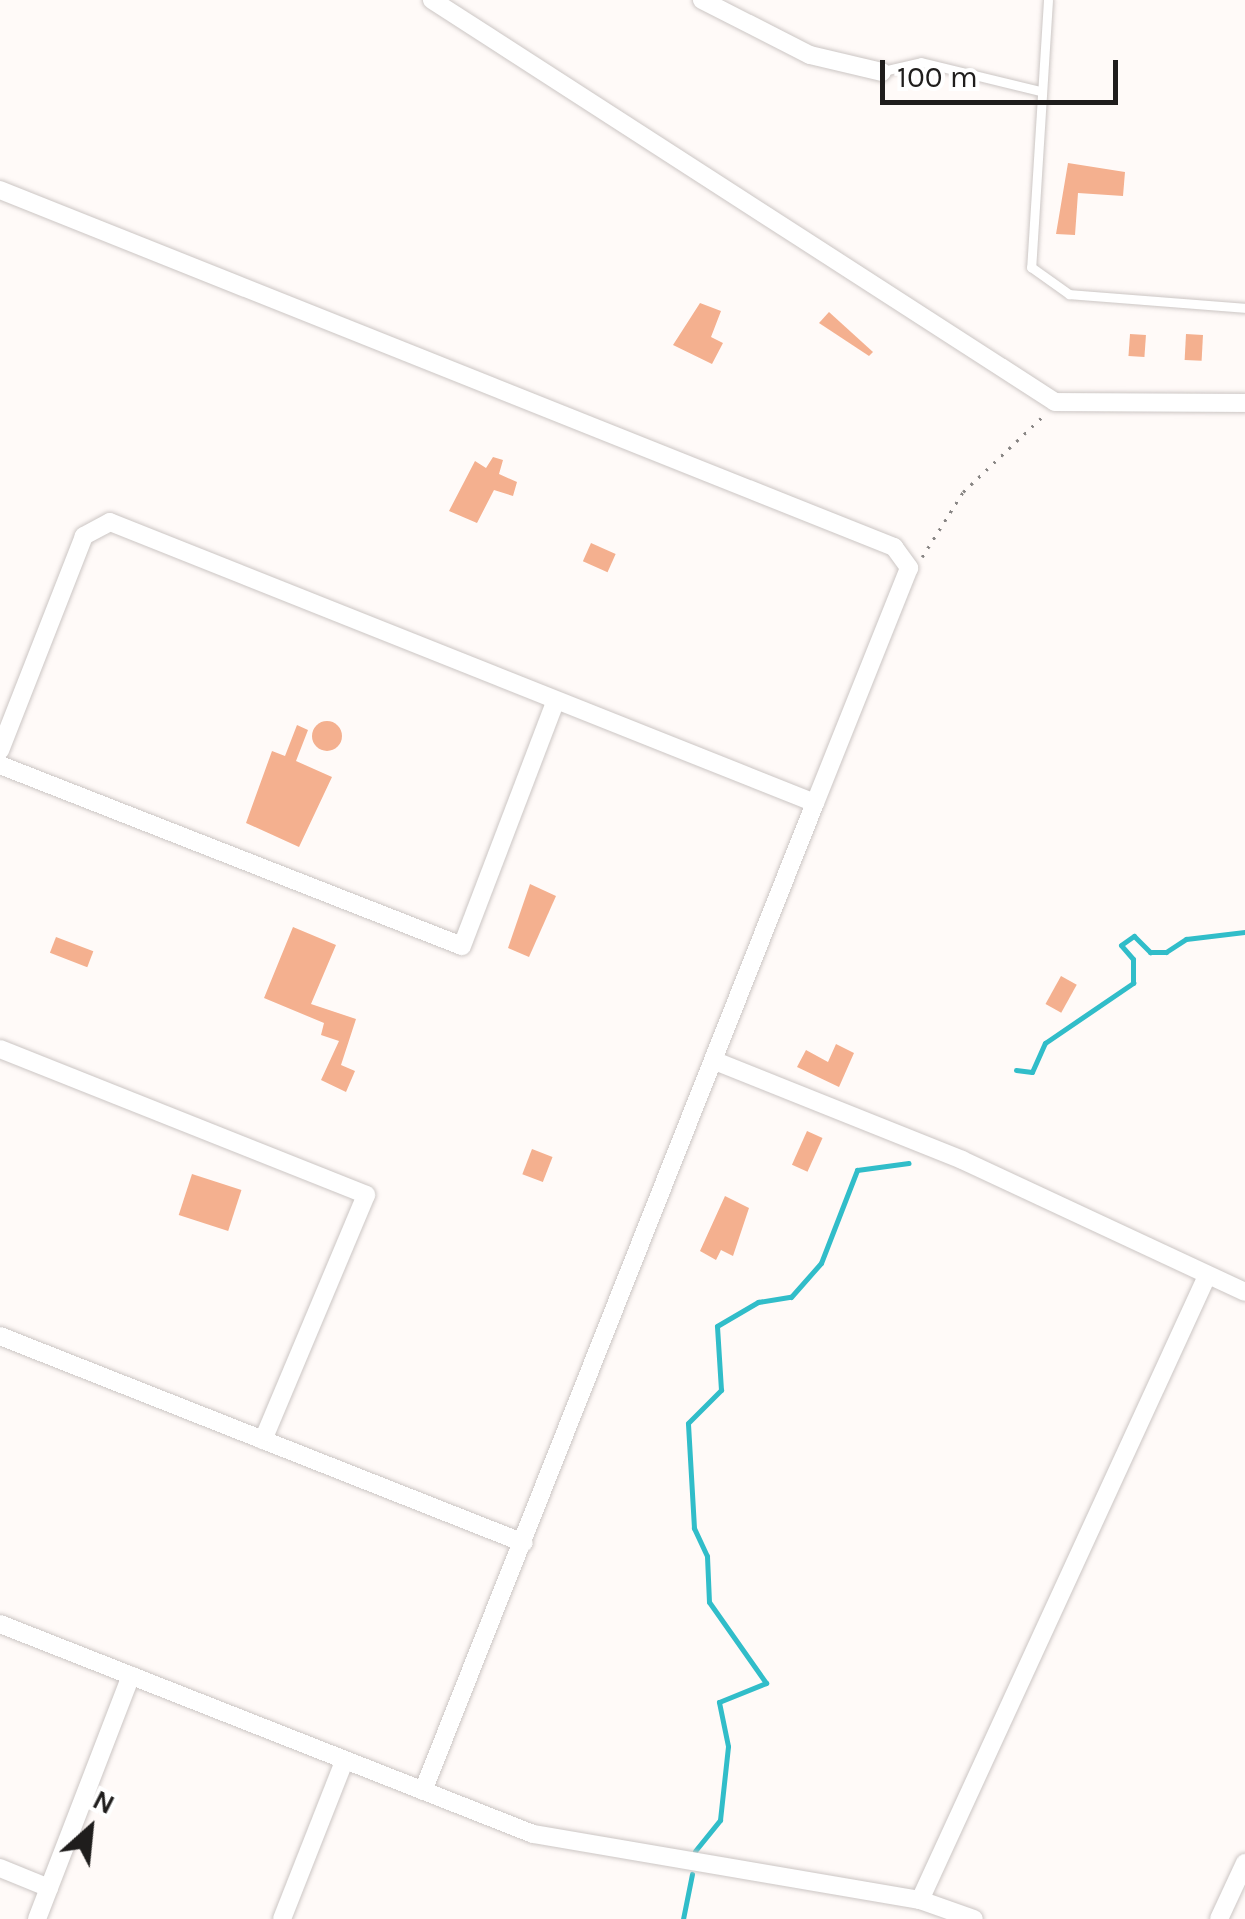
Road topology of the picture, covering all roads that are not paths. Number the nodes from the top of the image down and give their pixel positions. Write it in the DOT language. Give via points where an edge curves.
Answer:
graph roads {
  1 [pos="432,0"];
  2 [pos="702,0"];
  3 [pos="1048,0"];
  4 [pos="882,72"];
  5 [pos="1040,91"];
  6 [pos="0,190"];
  7 [pos="1245,308"];
  8 [pos="1245,403"];
  9 [pos="554,702"];
  10 [pos="0,750"];
  11 [pos="0,765"];
  12 [pos="815,803"];
  13 [pos="0,1049"];
  14 [pos="715,1061"];
  15 [pos="1206,1276"];
  16 [pos="1245,1292"];
  17 [pos="0,1336"];
  18 [pos="264,1440"];
  19 [pos="524,1544"];
  20 [pos="0,1624"];
  21 [pos="132,1676"];
  22 [pos="344,1762"];
  23 [pos="423,1791"];
  24 [pos="1245,1863"];
  25 [pos="0,1868"];
  26 [pos="49,1888"];
  27 [pos="920,1900"];
  28 [pos="37,1919"];
  29 [pos="282,1919"];
  30 [pos="974,1919"];
  31 [pos="1220,1919"];
  1 -- 8 [label="street" via="1055,402"];
  2 -- 4 [label="street" via="810,55"];
  3 -- 5 [label="lane"];
  4 -- 5 [label="lane" via="921,62"];
  5 -- 7 [label="lane" via="1031,267 1069,294"];
  6 -- 12 [label="street" via="894,547 909,568"];
  9 -- 10 [label="street" via="101,522 84,536"];
  9 -- 11 [label="street" via="462,946"];
  9 -- 12 [label="street"];
  12 -- 14 [label="street"];
  13 -- 18 [label="street" via="366,1195"];
  14 -- 15 [label="street" via="962,1160"];
  14 -- 19 [label="street"];
  15 -- 16 [label="street"];
  15 -- 27 [label="street"];
  17 -- 18 [label="street"];
  18 -- 19 [label="street"];
  19 -- 23 [label="street"];
  20 -- 21 [label="street"];
  21 -- 22 [label="street"];
  21 -- 26 [label="street"];
  22 -- 23 [label="street"];
  22 -- 29 [label="street"];
  23 -- 27 [label="street" via="533,1834"];
  24 -- 31 [label="street"];
  25 -- 26 [label="street"];
  26 -- 28 [label="street"];
  27 -- 30 [label="street"];
}
